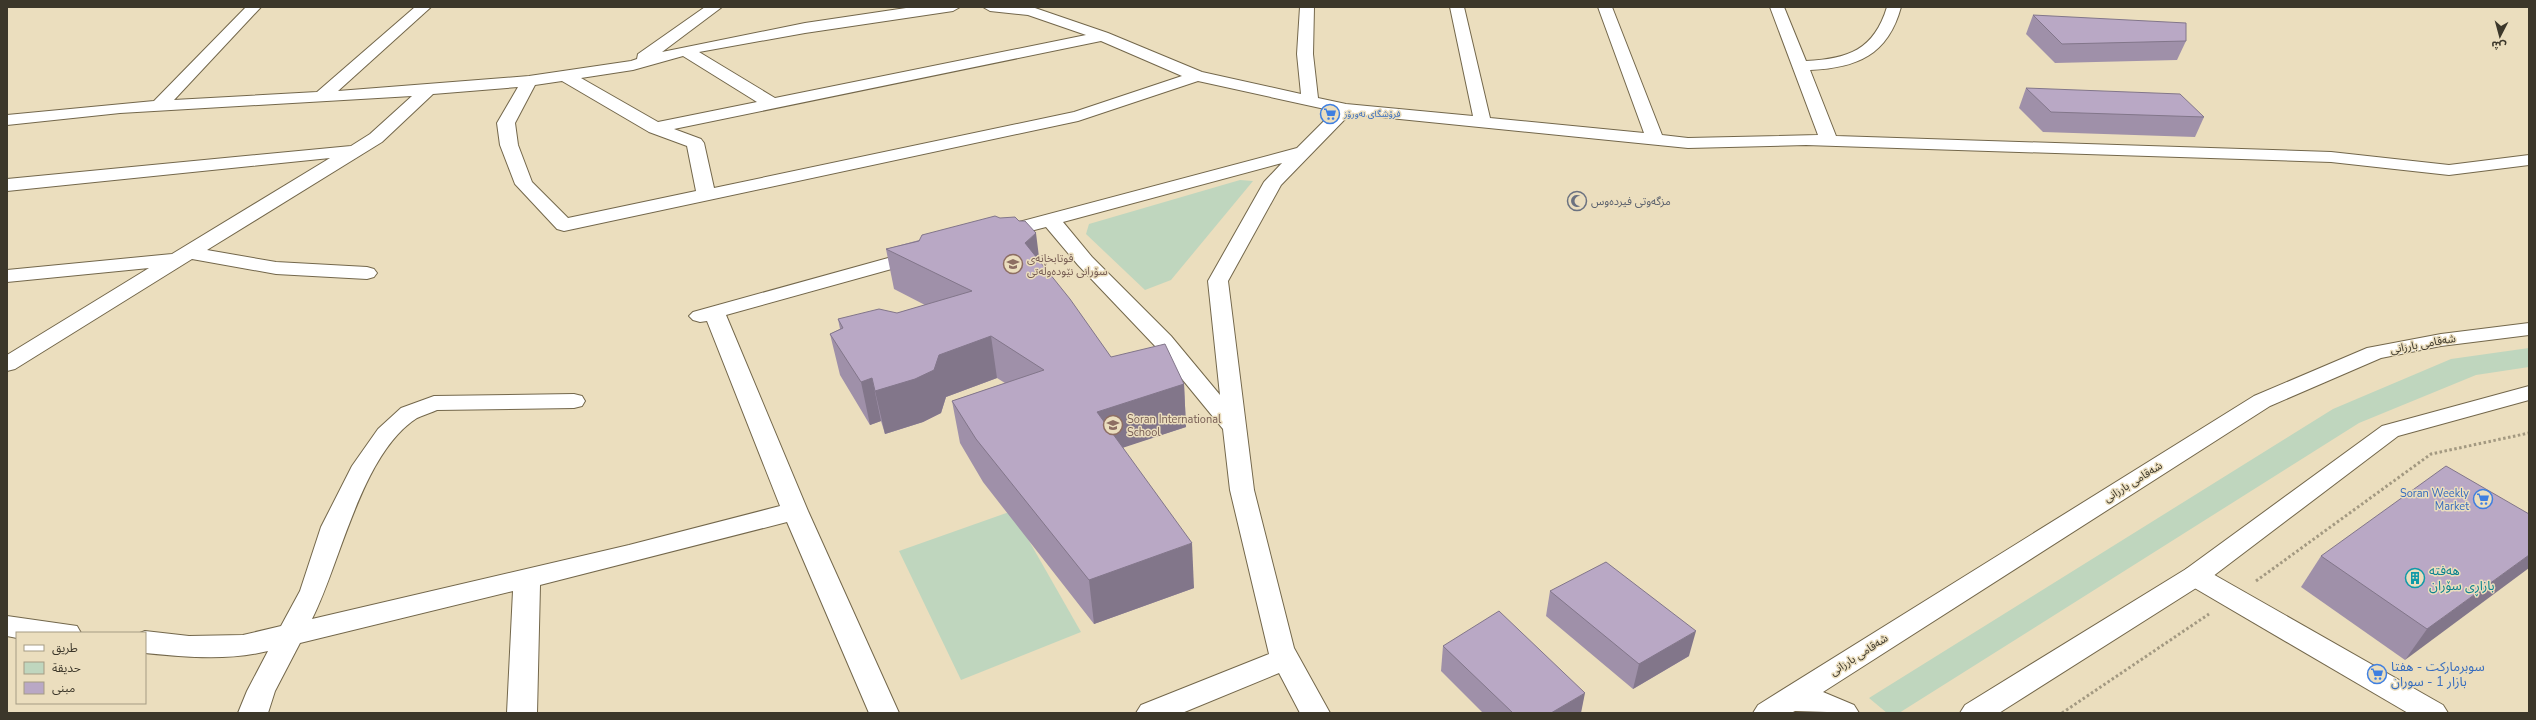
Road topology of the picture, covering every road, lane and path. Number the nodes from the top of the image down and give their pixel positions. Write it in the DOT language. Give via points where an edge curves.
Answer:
graph roads {
  1 [pos="254,7"];
  2 [pos="424,7"];
  3 [pos="715,7"];
  4 [pos="953,7"];
  5 [pos="990,7"];
  6 [pos="1307,7"];
  7 [pos="1457,7"];
  8 [pos="1605,7"];
  9 [pos="1777,7"];
  10 [pos="1894,7"];
  11 [pos="1102,36"];
  12 [pos="686,50"];
  13 [pos="633,64"];
  14 [pos="1800,66"];
  15 [pos="564,75"];
  16 [pos="1197,76"];
  17 [pos="529,81"];
  18 [pos="428,90"];
  19 [pos="321,97"];
  20 [pos="1310,101"];
  21 [pos="772,104"];
  22 [pos="158,106"];
  23 [pos="1346,108"];
  24 [pos="7,120"];
  25 [pos="1482,123"];
  26 [pos="655,128"];
  27 [pos="1655,140"];
  28 [pos="1829,141"];
  29 [pos="356,150"];
  30 [pos="1304,152"];
  31 [pos="2529,160"];
  32 [pos="7,184"];
  33 [pos="706,195"];
  34 [pos="1050,219"];
  35 [pos="982,238"];
  36 [pos="936,251"];
  37 [pos="185,256"];
  38 [pos="367,273"];
  39 [pos="7,276"];
  40 [pos="2529,329"];
  41 [pos="7,364"];
  42 [pos="2529,393"];
  43 [pos="574,400"];
  44 [pos="1236,429"];
  45 [pos="2529,433"];
  46 [pos="795,511"];
  47 [pos="2195,576"];
  48 [pos="527,578"];
  49 [pos="2232,598"];
  50 [pos="7,626"];
  51 [pos="58,632"];
  52 [pos="291,633"];
  53 [pos="146,642"];
  54 [pos="1286,659"];
  55 [pos="1780,706"];
  56 [pos="1991,709"];
  57 [pos="253,713"];
  58 [pos="522,713"];
  59 [pos="884,713"];
  60 [pos="1151,713"];
  61 [pos="1315,713"];
  62 [pos="1844,713"];
  63 [pos="2062,713"];
  64 [pos="2433,713"];
  1 -- 22 [label="main road"];
  2 -- 19 [label="main road"];
  3 -- 13 [label="main road"];
  4 -- 12 [label="main road" via="875,17"];
  5 -- 11 [label="main road" via="1030,11"];
  6 -- 20 [label="main road" via="1305,54"];
  7 -- 25 [label="main road"];
  8 -- 27 [label="main road"];
  9 -- 14 [label="main road"];
  10 -- 14 [label="main road" via="1888,30 1870,50 1832,65"];
  11 -- 16 [label="main road"];
  11 -- 21 [label="main road"];
  12 -- 13 [label="main road"];
  12 -- 21 [label="main road"];
  13 -- 15 [label="main road"];
  14 -- 28 [label="main road"];
  15 -- 17 [label="main road"];
  15 -- 26 [label="main road"];
  16 -- 20 [label="main road"];
  16 -- 33 [label="main road" via="1078,116"];
  17 -- 18 [label="main road"];
  17 -- 33 [label="main road" via="506,123 509,145 524,184 564,225"];
  18 -- 19 [label="main road"];
  18 -- 29 [label="main road" via="376,138"];
  19 -- 22 [label="main road"];
  20 -- 23 [label="main road"];
  21 -- 26 [label="main road"];
  22 -- 24 [label="main road"];
  23 -- 25 [label="main road"];
  23 -- 30 [label="main road"];
  25 -- 27 [label="main road"];
  26 -- 33 [label="main road" via="695,143"];
  27 -- 28 [label="main road" via="1688,143"];
  28 -- 31 [label="main road" via="2331,157 2449,170"];
  29 -- 32 [label="main road"];
  29 -- 37 [label="main road"];
  30 -- 34 [label="main road"];
  30 -- 44 [label="main road" via="1273,182 1218,281"];
  34 -- 35 [label="main road"];
  34 -- 44 [label="main road" via="1085,261 1163,341"];
  36 -- 46 [label="main road" via="707,314"];
  37 -- 38 [label="main road" via="276,268"];
  37 -- 39 [label="main road"];
  37 -- 41 [label="main road"];
  40 -- 55 [label="main road, شەقامی بارزانی" via="2441,340 2375,353 2262,401"];
  42 -- 47 [label="main road" via="2390,430"];
  43 -- 52 [label="main road" via="434,403 409,413 386,434 364,466 334,527 313,591"];
  44 -- 54 [label="main road" via="1242,490 1280,648"];
  45 -- 49 [label="path" via="2431,454"];
  46 -- 48 [label="main road"];
  46 -- 59 [label="main road"];
  47 -- 49 [label="main road"];
  47 -- 56 [label="main road"];
  48 -- 52 [label="main road"];
  48 -- 58 [label="main road"];
  49 -- 63 [label="path"];
  49 -- 64 [label="main road"];
  50 -- 51 [label="main road"];
  52 -- 53 [label="main road" via="243,646 189,647"];
  52 -- 57 [label="main road" via="261,690"];
  54 -- 60 [label="main road"];
  54 -- 61 [label="main road"];
  55 -- 62 [label="main road" via="1817,702"];
}
